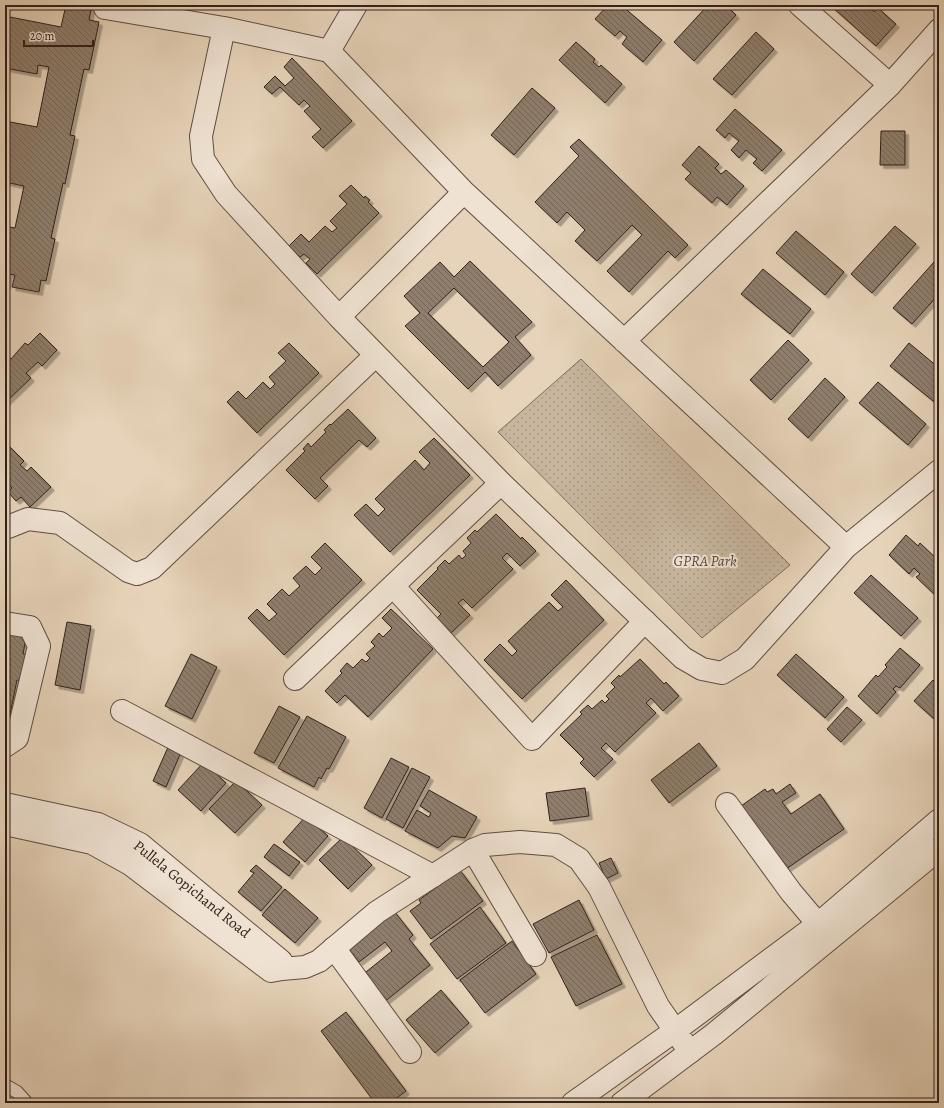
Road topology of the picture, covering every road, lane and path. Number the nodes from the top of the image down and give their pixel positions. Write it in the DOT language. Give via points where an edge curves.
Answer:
graph roads {
  1 [pos="356,5"];
  2 [pos="800,5"];
  3 [pos="105,8"];
  4 [pos="224,28"];
  5 [pos="939,30"];
  6 [pos="329,51"];
  7 [pos="890,85"];
  8 [pos="464,192"];
  9 [pos="339,317"];
  10 [pos="624,341"];
  11 [pos="376,355"];
  12 [pos="939,471"];
  13 [pos="501,483"];
  14 [pos="5,524"];
  15 [pos="846,546"];
  16 [pos="392,586"];
  17 [pos="645,621"];
  18 [pos="5,623"];
  19 [pos="295,679"];
  20 [pos="122,711"];
  21 [pos="5,746"];
  22 [pos="5,804"];
  23 [pos="727,804"];
  24 [pos="939,820"];
  25 [pos="5,824"];
  26 [pos="939,849"];
  27 [pos="473,850"];
  28 [pos="433,876"];
  29 [pos="818,924"];
  30 [pos="334,948"];
  31 [pos="535,955"];
  32 [pos="278,967"];
  33 [pos="676,1030"];
  34 [pos="410,1052"];
  35 [pos="690,1052"];
  36 [pos="603,1082"];
  37 [pos="5,1085"];
  38 [pos="27,1103"];
  39 [pos="573,1103"];
  40 [pos="621,1103"];
  1 -- 6 [label="street"];
  2 -- 7 [label="street"];
  3 -- 4 [label="street"];
  4 -- 6 [label="street"];
  4 -- 9 [label="street" via="201,136 203,159 226,194"];
  5 -- 7 [label="street"];
  6 -- 8 [label="street"];
  7 -- 10 [label="street"];
  8 -- 9 [label="street"];
  8 -- 10 [label="street"];
  9 -- 11 [label="street"];
  10 -- 15 [label="street"];
  11 -- 13 [label="street"];
  11 -- 14 [label="street" via="152,568 138,574 128,571 60,523 28,519 8,527"];
  12 -- 15 [label="street"];
  13 -- 16 [label="street"];
  13 -- 17 [label="street"];
  15 -- 17 [label="street" via="745,659 722,673 702,669 683,658"];
  16 -- 17 [label="street" via="532,739"];
  16 -- 19 [label="street"];
  18 -- 21 [label="street" via="30,627 39,646 17,738"];
  20 -- 28 [label="street"];
  22 -- 32 [label="street, Pullela Gopichand Road" via="98,824 140,844"];
  23 -- 29 [label="street"];
  24 -- 29 [label="street"];
  25 -- 32 [label="street, Pullela Gopichand Road" via="92,843 123,860"];
  26 -- 35 [label="street"];
  27 -- 28 [label="street"];
  27 -- 31 [label="street"];
  27 -- 33 [label="street" via="485,845 520,842 556,845 579,859 599,887 658,1006"];
  28 -- 30 [label="street" via="377,912"];
  29 -- 33 [label="street"];
  30 -- 32 [label="street" via="319,961 305,967"];
  30 -- 34 [label="street"];
  33 -- 35 [label="street"];
  33 -- 36 [label="street"];
  35 -- 40 [label="street"];
  36 -- 39 [label="street"];
  36 -- 40 [label="street"];
  37 -- 38 [label="lane" via="17,1092"];
}
